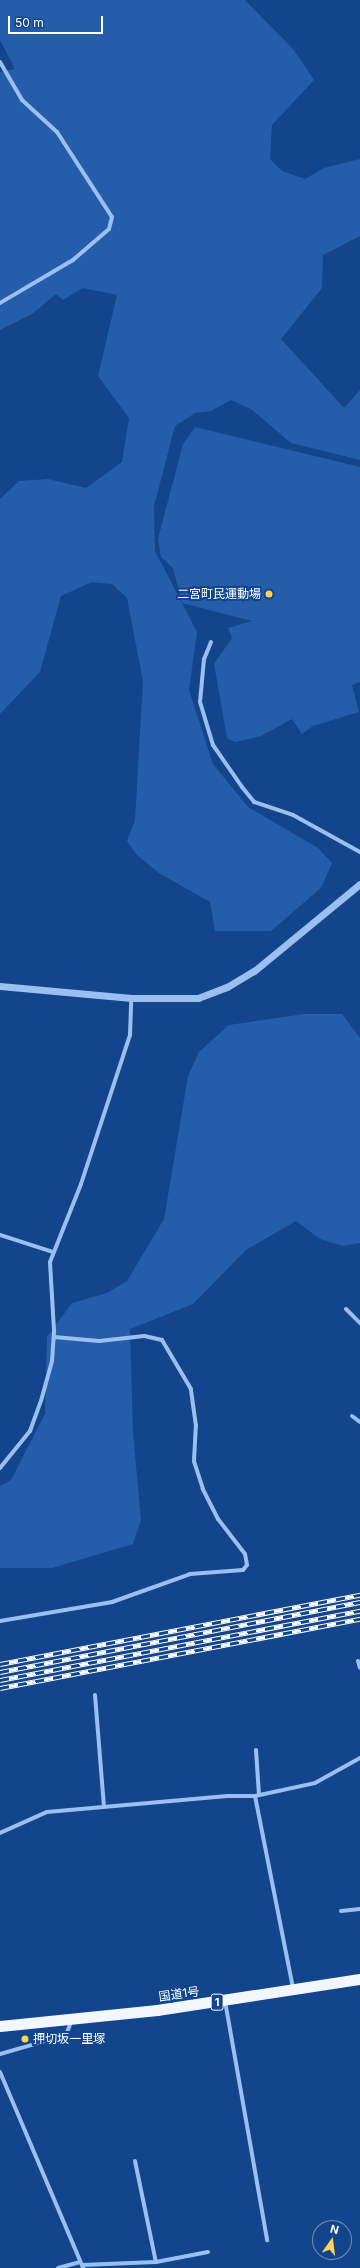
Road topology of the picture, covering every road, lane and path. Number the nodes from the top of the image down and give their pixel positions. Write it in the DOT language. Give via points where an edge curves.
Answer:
graph roads {
  1 [pos="0,62"];
  2 [pos="0,303"];
  3 [pos="211,642"];
  4 [pos="360,852"];
  5 [pos="360,884"];
  6 [pos="0,986"];
  7 [pos="132,998"];
  8 [pos="0,1235"];
  9 [pos="52,1252"];
  10 [pos="346,1309"];
  11 [pos="360,1323"];
  12 [pos="54,1337"];
  13 [pos="352,1416"];
  14 [pos="360,1422"];
  15 [pos="0,1468"];
  16 [pos="0,1621"];
  17 [pos="358,1661"];
  18 [pos="360,1668"];
  19 [pos="95,1695"];
  20 [pos="256,1750"];
  21 [pos="360,1758"];
  22 [pos="257,1796"];
  23 [pos="104,1806"];
  24 [pos="0,1833"];
  25 [pos="360,1909"];
  26 [pos="341,1912"];
  27 [pos="360,1979"];
  28 [pos="293,1990"];
  29 [pos="225,2000"];
  30 [pos="72,2019"];
  31 [pos="0,2026"];
  32 [pos="0,2054"];
  33 [pos="0,2072"];
  34 [pos="135,2161"];
  35 [pos="267,2240"];
  36 [pos="208,2252"];
  37 [pos="156,2262"];
  38 [pos="82,2265"];
  39 [pos="58,2268"];
  1 -- 2 [label="street" via="22,100 57,132 112,217 109,229 73,260"];
  3 -- 4 [label="street" via="204,659 200,702 213,745 238,781 254,802 293,814"];
  5 -- 7 [label="street" via="254,971 227,987 198,998"];
  6 -- 7 [label="street"];
  7 -- 9 [label="street" via="130,1035 81,1184"];
  8 -- 9 [label="street"];
  9 -- 12 [label="street"];
  10 -- 11 [label="street"];
  12 -- 15 [label="street" via="52,1361 30,1431"];
  12 -- 16 [label="street" via="99,1341 144,1336 162,1340 191,1389 196,1426 194,1461 203,1489 218,1519 246,1554 247,1565 243,1570 190,1574 112,1602"];
  13 -- 14 [label="street"];
  17 -- 18 [label="street"];
  19 -- 23 [label="street"];
  20 -- 22 [label="street"];
  21 -- 22 [label="street" via="315,1784"];
  22 -- 23 [label="street"];
  22 -- 28 [label="street"];
  23 -- 24 [label="street" via="47,1812"];
  25 -- 26 [label="street"];
  27 -- 28 [label="highway, 国道1号 / 1"];
  28 -- 29 [label="highway, 国道1号 / 1"];
  29 -- 30 [label="highway, 国道1号 / 1"];
  29 -- 35 [label="street"];
  30 -- 31 [label="highway, 国道1号 / 1"];
  30 -- 32 [label="street" via="66,2035"];
  33 -- 38 [label="street"];
  34 -- 37 [label="street"];
  36 -- 37 [label="street"];
  37 -- 38 [label="street"];
  38 -- 39 [label="street"];
}
